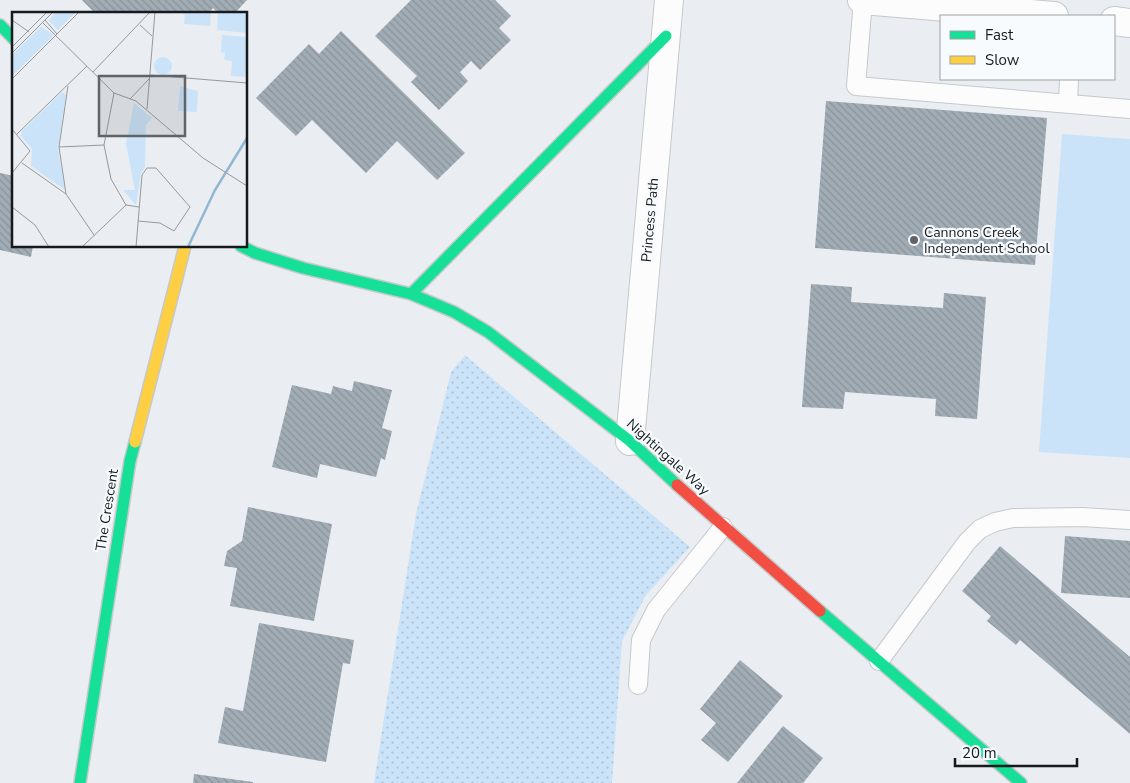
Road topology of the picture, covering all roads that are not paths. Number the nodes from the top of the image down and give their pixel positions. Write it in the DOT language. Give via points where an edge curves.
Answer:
graph roads {
  1 [pos="670,0"];
  2 [pos="862,0"];
  3 [pos="1042,15"];
  4 [pos="1115,21"];
  5 [pos="1130,22"];
  6 [pos="0,25"];
  7 [pos="666,36"];
  8 [pos="12,37"];
  9 [pos="1070,80"];
  10 [pos="1068,103"];
  11 [pos="1130,109"];
  12 [pos="185,248"];
  13 [pos="245,248"];
  14 [pos="411,294"];
  15 [pos="630,441"];
  16 [pos="1130,520"];
  17 [pos="723,527"];
  18 [pos="879,661"];
  19 [pos="638,685"];
  20 [pos="80,783"];
  21 [pos="1021,783"];
  1 -- 7 [label="street, Princess Path"];
  2 -- 3 [label="street"];
  2 -- 10 [label="lane" via="856,86"];
  4 -- 5 [label="street"];
  6 -- 8 [label="street"];
  7 -- 14 [label="street"];
  7 -- 15 [label="street, Princess Path"];
  9 -- 10 [label="lane"];
  10 -- 11 [label="lane"];
  12 -- 20 [label="street, The Crescent" via="130,461"];
  13 -- 14 [label="street, Nightingale Way" via="302,268"];
  14 -- 15 [label="street, Nightingale Way" via="454,312 488,332"];
  15 -- 17 [label="street, Nightingale Way"];
  16 -- 18 [label="lane" via="1013,518 980,529"];
  17 -- 18 [label="street, Nightingale Way"];
  17 -- 19 [label="lane" via="656,610 641,640"];
  18 -- 21 [label="street, Nightingale Way"];
}
